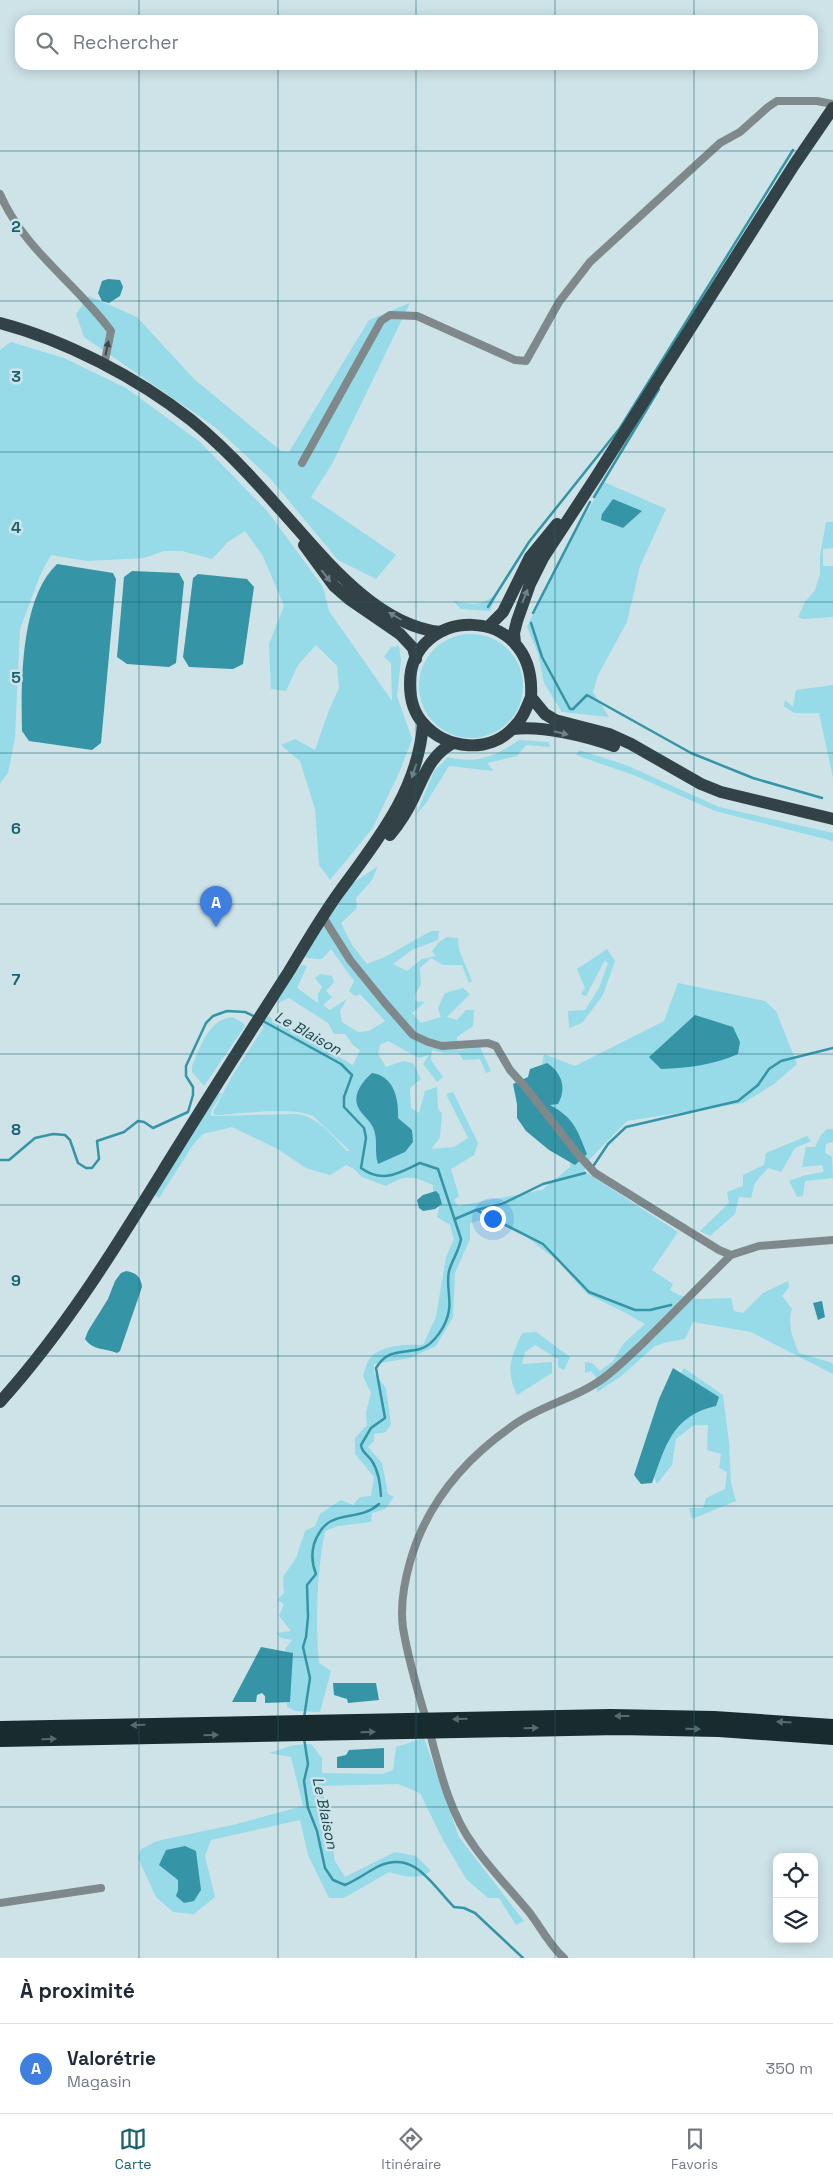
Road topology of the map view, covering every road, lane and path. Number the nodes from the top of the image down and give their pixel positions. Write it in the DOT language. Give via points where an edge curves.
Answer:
graph roads {
  1 [pos="832,103"];
  2 [pos="0,194"];
  3 [pos="0,323"];
  4 [pos="104,365"];
  5 [pos="302,463"];
  6 [pos="594,480"];
  7 [pos="279,507"];
  8 [pos="488,626"];
  9 [pos="440,632"];
  10 [pos="515,643"];
  11 [pos="416,659"];
  12 [pos="530,698"];
  13 [pos="423,724"];
  14 [pos="513,729"];
  15 [pos="452,744"];
  16 [pos="683,775"];
  17 [pos="833,819"];
  18 [pos="357,869"];
  19 [pos="323,917"];
  20 [pos="833,1240"];
  21 [pos="731,1254"];
  22 [pos="0,1402"];
  23 [pos="833,1726"];
  24 [pos="319,1727"];
  25 [pos="0,1728"];
  26 [pos="292,1728"];
  27 [pos="833,1738"];
  28 [pos="0,1740"];
  29 [pos="101,1888"];
  30 [pos="0,1903"];
  31 [pos="564,1958"];
  1 -- 5 [label="street" via="777,101 740,132 720,143 590,262 559,302 526,361 515,360 417,316 390,315 381,321"];
  1 -- 6 [label="main road"];
  4 -- 2 [label="street, one-way" via="111,331 94,309 30,244 10,216"];
  3 -- 4 [label="main road"];
  4 -- 7 [label="main road" via="190,420 233,458"];
  6 -- 8 [label="main road" via="539,544 503,612"];
  10 -- 6 [label="main road, one-way" via="517,621 530,584 543,558"];
  9 -- 7 [label="main road, one-way" via="410,625 354,588"];
  7 -- 11 [label="main road, one-way" via="334,586 400,634 413,648"];
  8 -- 9 [label="main road" via="465,625"];
  8 -- 10 [label="main road"];
  9 -- 11 [label="main road"];
  10 -- 12 [label="main road" via="527,661 532,681"];
  11 -- 13 [label="main road" via="410,678 410,694"];
  12 -- 14 [label="main road" via="523,716"];
  12 -- 16 [label="main road" via="555,720 609,734"];
  13 -- 15 [label="main road"];
  13 -- 18 [label="main road, one-way" via="419,754 404,795 385,830"];
  14 -- 15 [label="main road" via="482,745"];
  14 -- 16 [label="main road, one-way" via="538,728 602,741"];
  15 -- 18 [label="main road" via="432,759 391,835"];
  16 -- 17 [label="main road" via="721,792"];
  18 -- 19 [label="main road"];
  19 -- 21 [label="street" via="350,960 414,1035 442,1046 488,1042 496,1046 510,1070 596,1173 719,1250"];
  19 -- 22 [label="main road" via="78,1305"];
  20 -- 21 [label="street" via="759,1246"];
  21 -- 31 [label="street" via="611,1372 588,1388 543,1407 486,1444 435,1502 415,1545 405,1580 403,1628 434,1749 459,1821 473,1845"];
  23 -- 24 [label="highway, one-way" via="669,1716"];
  24 -- 26 [label="highway"];
  24 -- 27 [label="highway, one-way" via="647,1728"];
  26 -- 25 [label="highway, one-way"];
  28 -- 26 [label="highway, one-way"];
  29 -- 30 [label="street"];
}
